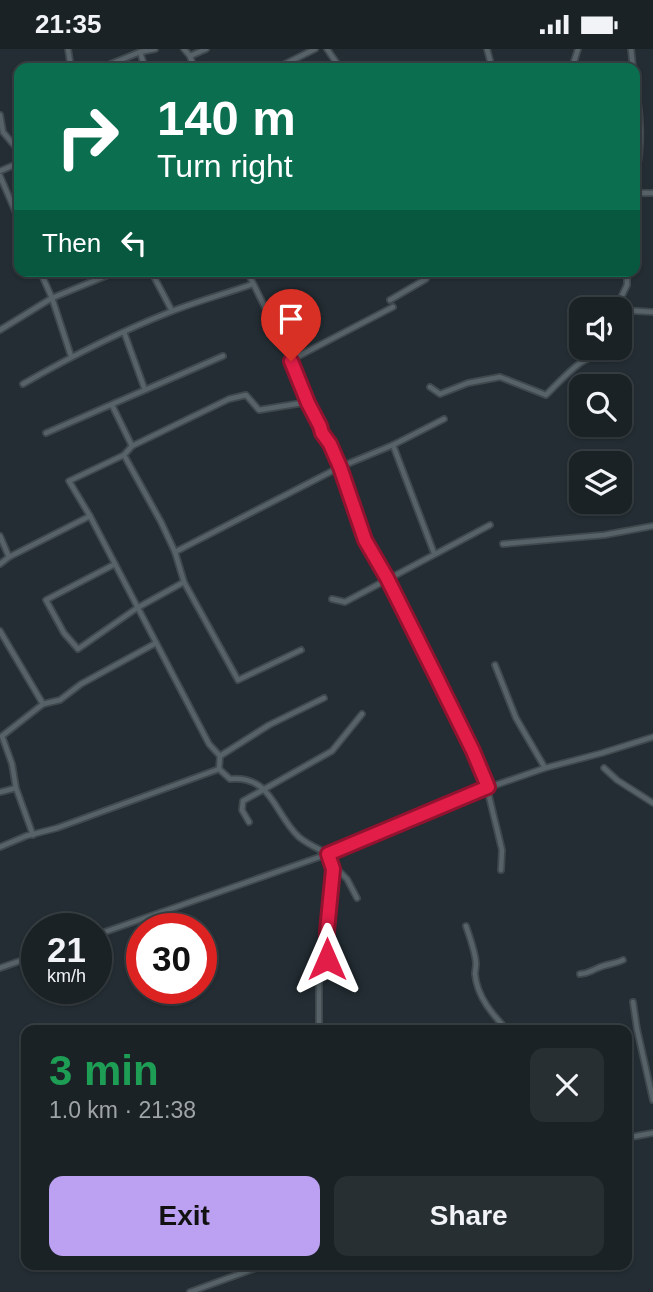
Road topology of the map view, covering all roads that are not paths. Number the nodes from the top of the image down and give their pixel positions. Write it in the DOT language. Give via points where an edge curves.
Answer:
graph roads {
  1 [pos="155,49"];
  2 [pos="184,49"];
  3 [pos="206,49"];
  4 [pos="315,49"];
  5 [pos="140,52"];
  6 [pos="190,56"];
  7 [pos="113,63"];
  8 [pos="143,63"];
  9 [pos="192,63"];
  10 [pos="287,63"];
  11 [pos="0,115"];
  12 [pos="640,115"];
  13 [pos="14,145"];
  14 [pos="640,154"];
  15 [pos="0,173"];
  16 [pos="14,199"];
  17 [pos="11,200"];
  18 [pos="14,208"];
  19 [pos="43,277"];
  20 [pos="103,277"];
  21 [pos="154,277"];
  22 [pos="250,277"];
  23 [pos="426,277"];
  24 [pos="627,277"];
  25 [pos="253,284"];
  26 [pos="621,297"];
  27 [pos="52,298"];
  28 [pos="390,300"];
  29 [pos="393,307"];
  30 [pos="172,311"];
  31 [pos="632,311"];
  32 [pos="653,312"];
  33 [pos="0,322"];
  34 [pos="2,330"];
  35 [pos="124,332"];
  36 [pos="72,356"];
  37 [pos="223,356"];
  38 [pos="585,360"];
  39 [pos="291,361"];
  40 [pos="23,384"];
  41 [pos="430,387"];
  42 [pos="145,390"];
  43 [pos="308,403"];
  44 [pos="112,405"];
  45 [pos="444,419"];
  46 [pos="46,433"];
  47 [pos="393,445"];
  48 [pos="132,446"];
  49 [pos="124,455"];
  50 [pos="340,467"];
  51 [pos="90,516"];
  52 [pos="490,525"];
  53 [pos="653,526"];
  54 [pos="0,536"];
  55 [pos="503,544"];
  56 [pos="175,552"];
  57 [pos="434,553"];
  58 [pos="9,557"];
  59 [pos="0,564"];
  60 [pos="115,564"];
  61 [pos="387,578"];
  62 [pos="184,582"];
  63 [pos="332,599"];
  64 [pos="136,608"];
  65 [pos="0,631"];
  66 [pos="156,643"];
  67 [pos="301,650"];
  68 [pos="495,665"];
  69 [pos="324,698"];
  70 [pos="43,704"];
  71 [pos="362,714"];
  72 [pos="653,737"];
  73 [pos="220,756"];
  74 [pos="545,768"];
  75 [pos="604,768"];
  76 [pos="219,769"];
  77 [pos="488,787"];
  78 [pos="16,788"];
  79 [pos="265,790"];
  80 [pos="0,792"];
  81 [pos="653,803"];
  82 [pos="249,822"];
  83 [pos="33,835"];
  84 [pos="0,846"];
  85 [pos="328,854"];
  86 [pos="331,862"];
  87 [pos="500,870"];
  88 [pos="357,898"];
  89 [pos="466,926"];
  90 [pos="112,929"];
  91 [pos="327,959"];
  92 [pos="338,959"];
  93 [pos="623,960"];
  94 [pos="21,961"];
  95 [pos="0,968"];
  96 [pos="580,974"];
  97 [pos="633,1002"];
  98 [pos="319,1025"];
  99 [pos="502,1025"];
  100 [pos="653,1100"];
  101 [pos="653,1133"];
  102 [pos="632,1137"];
  103 [pos="250,1270"];
  104 [pos="190,1292"];
  1 -- 5 [label="street"];
  2 -- 6 [label="street"];
  3 -- 6 [label="street"];
  4 -- 10 [label="street"];
  5 -- 7 [label="street"];
  5 -- 8 [label="street"];
  6 -- 9 [label="street"];
  11 -- 13 [label="street" via="3,132"];
  12 -- 14 [label="street"];
  15 -- 17 [label="street"];
  16 -- 17 [label="street"];
  17 -- 18 [label="street"];
  19 -- 27 [label="street"];
  20 -- 27 [label="street"];
  21 -- 30 [label="street"];
  22 -- 25 [label="street"];
  23 -- 28 [label="street"];
  24 -- 26 [label="street"];
  25 -- 30 [label="street"];
  25 -- 39 [label="street"];
  27 -- 34 [label="street"];
  27 -- 36 [label="street"];
  29 -- 39 [label="street"];
  30 -- 35 [label="street"];
  31 -- 32 [label="street"];
  33 -- 34 [label="street"];
  35 -- 36 [label="street"];
  35 -- 42 [label="street"];
  36 -- 40 [label="street"];
  37 -- 42 [label="street"];
  38 -- 41 [label="street" via="546,395 500,377 440,394"];
  39 -- 43 [label="street"];
  42 -- 44 [label="street"];
  43 -- 48 [label="street" via="259,410 246,395 229,399"];
  43 -- 50 [label="street"];
  44 -- 46 [label="street"];
  44 -- 48 [label="street"];
  45 -- 47 [label="street"];
  47 -- 50 [label="street"];
  47 -- 57 [label="street"];
  48 -- 49 [label="street"];
  49 -- 51 [label="street" via="69,481"];
  49 -- 56 [label="street"];
  50 -- 56 [label="street"];
  50 -- 61 [label="street" via="365,540"];
  51 -- 58 [label="street"];
  51 -- 60 [label="street"];
  52 -- 57 [label="street"];
  53 -- 55 [label="street"];
  54 -- 58 [label="street"];
  56 -- 62 [label="street"];
  57 -- 61 [label="street"];
  58 -- 59 [label="street"];
  60 -- 64 [label="street"];
  60 -- 64 [label="street" via="46,600 78,649"];
  61 -- 63 [label="street" via="345,602"];
  61 -- 77 [label="street"];
  62 -- 64 [label="street"];
  62 -- 67 [label="street" via="238,680"];
  64 -- 66 [label="street"];
  65 -- 70 [label="street"];
  66 -- 70 [label="street" via="60,700"];
  66 -- 73 [label="street" via="209,744"];
  68 -- 74 [label="street" via="516,718"];
  69 -- 73 [label="street"];
  70 -- 78 [label="street" via="2,736"];
  71 -- 79 [label="street" via="332,751"];
  72 -- 74 [label="street"];
  73 -- 76 [label="street"];
  74 -- 77 [label="street"];
  75 -- 81 [label="street"];
  76 -- 79 [label="street" via="230,779 257,783"];
  76 -- 83 [label="street"];
  77 -- 85 [label="street"];
  77 -- 87 [label="street" via="502,851"];
  78 -- 80 [label="street"];
  78 -- 83 [label="street"];
  79 -- 82 [label="street" via="243,801"];
  79 -- 85 [label="street" via="300,838"];
  83 -- 84 [label="street"];
  85 -- 86 [label="street"];
  85 -- 90 [label="street"];
  86 -- 88 [label="street"];
  86 -- 91 [label="street"];
  89 -- 99 [label="street" via="482,998"];
  91 -- 92 [label="street"];
  91 -- 98 [label="street" via="319,968"];
  93 -- 96 [label="street"];
  94 -- 95 [label="street"];
  97 -- 100 [label="street"];
  101 -- 102 [label="street"];
  103 -- 104 [label="street"];
}
